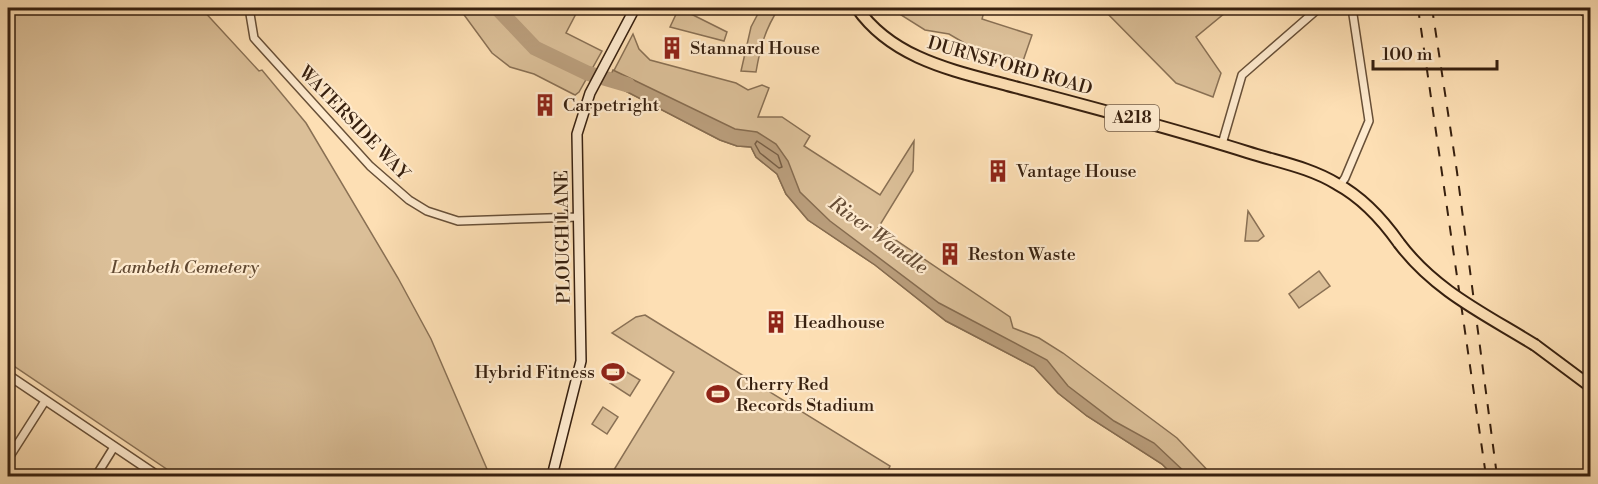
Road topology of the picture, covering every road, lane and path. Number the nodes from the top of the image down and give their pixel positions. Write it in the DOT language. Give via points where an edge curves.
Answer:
graph roads {
  1 [pos="249,8"];
  2 [pos="635,8"];
  3 [pos="857,8"];
  4 [pos="1319,8"];
  5 [pos="1352,8"];
  6 [pos="1222,144"];
  7 [pos="1340,185"];
  8 [pos="579,217"];
  9 [pos="8,375"];
  10 [pos="1590,386"];
  11 [pos="45,401"];
  12 [pos="114,447"];
  13 [pos="8,459"];
  14 [pos="96,477"];
  15 [pos="158,477"];
  16 [pos="552,477"];
  1 -- 8 [label="street, WATERSIDE WAY" via="254,38 370,166 409,200 427,211 458,221"];
  2 -- 8 [label="main road, PLOUGH LANE" via="580,117"];
  3 -- 6 [label="main road, DURNSFORD ROAD / A218" via="892,43 947,69"];
  4 -- 6 [label="street" via="1242,75"];
  5 -- 7 [label="street" via="1369,122"];
  6 -- 7 [label="main road, DURNSFORD ROAD / A218" via="1319,174"];
  7 -- 10 [label="main road, DURNSFORD ROAD / A218, bridge" via="1365,203 1413,262 1438,285"];
  8 -- 16 [label="main road, PLOUGH LANE" via="580,361"];
  9 -- 11 [label="street"];
  11 -- 12 [label="street"];
  11 -- 13 [label="street"];
  12 -- 14 [label="street"];
  12 -- 15 [label="street"];
}
